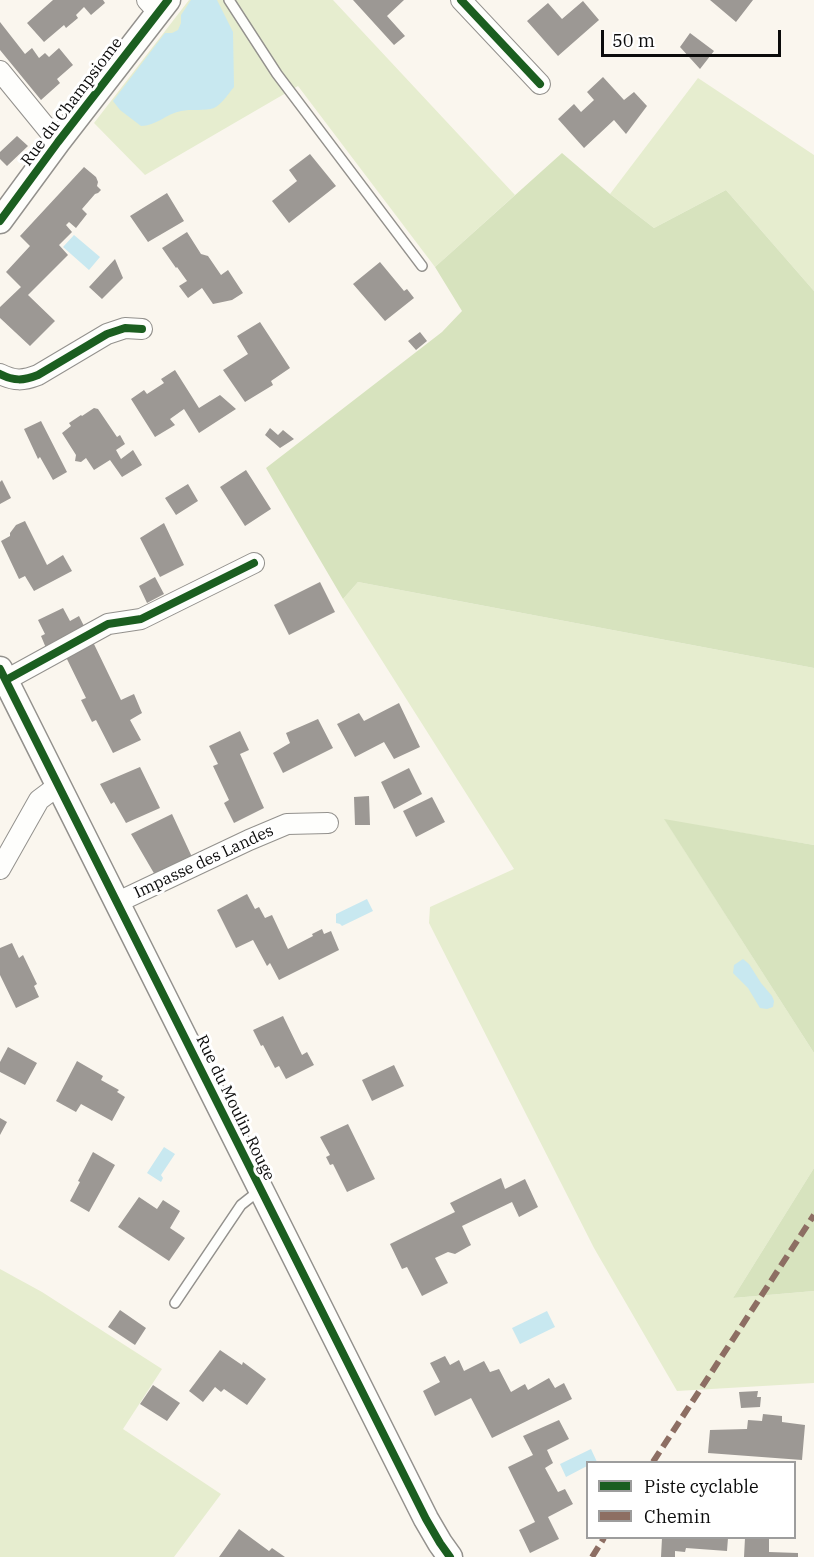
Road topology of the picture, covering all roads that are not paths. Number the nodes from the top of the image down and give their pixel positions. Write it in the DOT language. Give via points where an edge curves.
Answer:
graph roads {
  1 [pos="230,0"];
  2 [pos="461,0"];
  3 [pos="158,4"];
  4 [pos="0,72"];
  5 [pos="540,84"];
  6 [pos="58,142"];
  7 [pos="0,221"];
  8 [pos="422,266"];
  9 [pos="142,328"];
  10 [pos="0,374"];
  11 [pos="254,563"];
  12 [pos="3,674"];
  13 [pos="59,785"];
  14 [pos="328,823"];
  15 [pos="0,869"];
  16 [pos="118,902"];
  17 [pos="260,1190"];
  18 [pos="175,1304"];
  19 [pos="450,1557"];
  1 -- 8 [label="lane" via="277,74"];
  2 -- 5 [label="street"];
  3 -- 6 [label="street, Rue du Champsiome"];
  4 -- 6 [label="street"];
  6 -- 7 [label="street, Rue du Champsiome"];
  9 -- 10 [label="street" via="107,334 29,378 10,379"];
  11 -- 12 [label="street" via="141,619 108,624"];
  12 -- 13 [label="street, Rue du Moulin Rouge"];
  13 -- 15 [label="street" via="39,800"];
  13 -- 16 [label="street, Rue du Moulin Rouge"];
  14 -- 16 [label="street, Impasse des Landes" via="287,825"];
  16 -- 17 [label="street, Rue du Moulin Rouge"];
  17 -- 18 [label="lane" via="241,1205"];
  17 -- 19 [label="street, Rue du Moulin Rouge" via="426,1519"];
}
